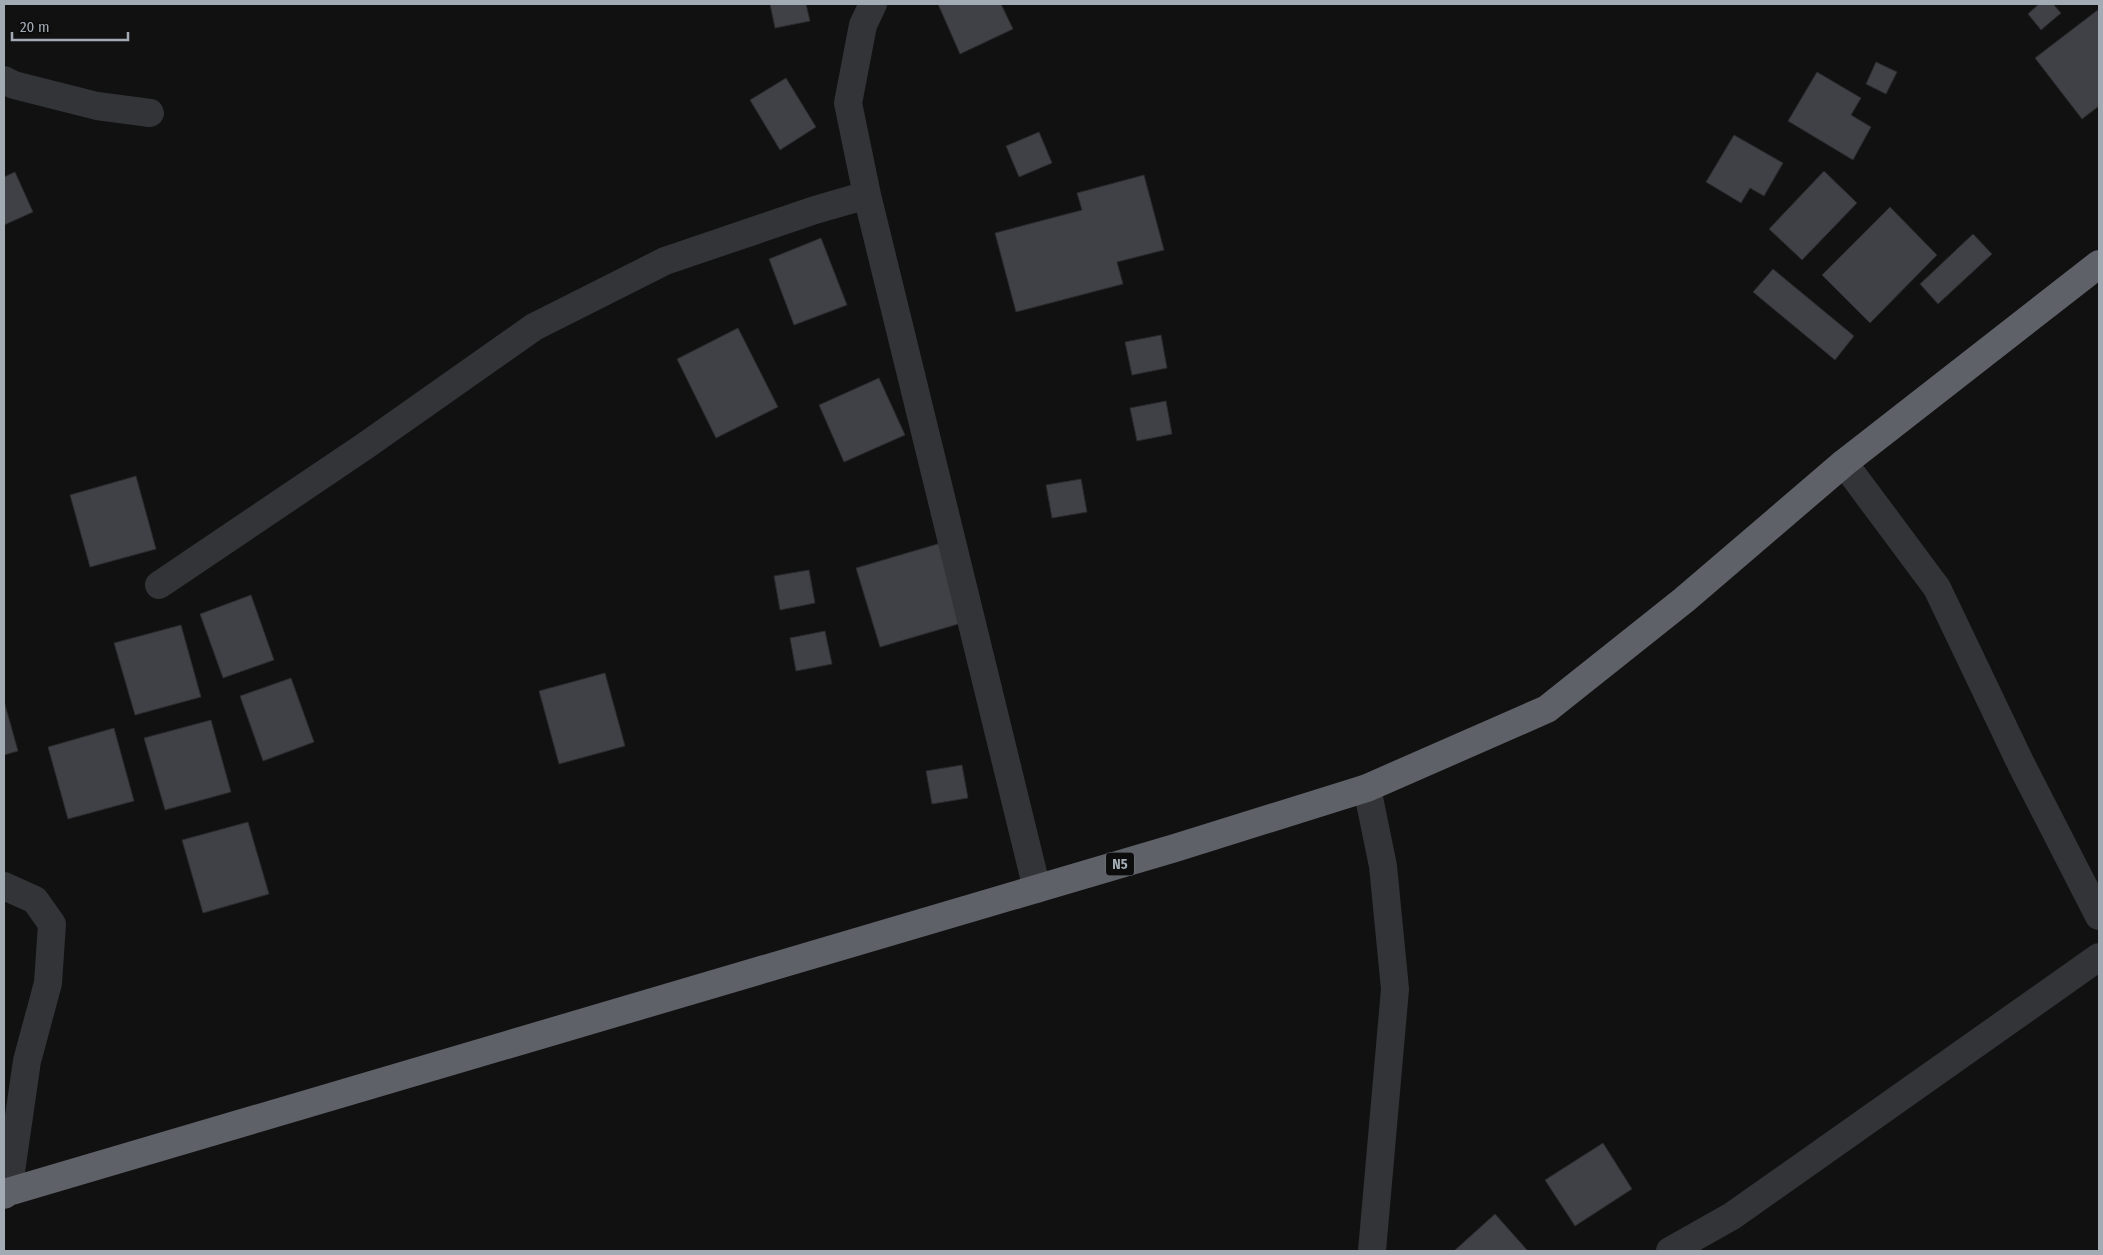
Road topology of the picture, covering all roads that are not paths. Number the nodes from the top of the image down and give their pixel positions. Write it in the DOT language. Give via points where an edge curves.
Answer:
graph roads {
  1 [pos="873,4"];
  2 [pos="4,80"];
  3 [pos="150,113"];
  4 [pos="867,195"];
  5 [pos="2099,264"];
  6 [pos="1844,464"];
  7 [pos="159,585"];
  8 [pos="1367,788"];
  9 [pos="4,886"];
  10 [pos="1037,889"];
  11 [pos="2099,916"];
  12 [pos="2099,957"];
  13 [pos="6,1193"];
  14 [pos="1372,1251"];
  15 [pos="1670,1251"];
  1 -- 4 [label="street" via="863,26 848,103"];
  2 -- 3 [label="street" via="97,106"];
  4 -- 7 [label="street" via="665,261 534,327"];
  4 -- 10 [label="street"];
  5 -- 6 [label="highway, N5"];
  6 -- 8 [label="highway, N5" via="1684,600 1547,709"];
  6 -- 11 [label="street" via="1937,588 2021,764"];
  8 -- 10 [label="highway, N5"];
  8 -- 14 [label="street" via="1383,866 1395,989"];
  9 -- 13 [label="street" via="35,900 52,924 48,983 26,1061"];
  10 -- 13 [label="highway, N5"];
  12 -- 15 [label="street" via="1732,1216"];
}
